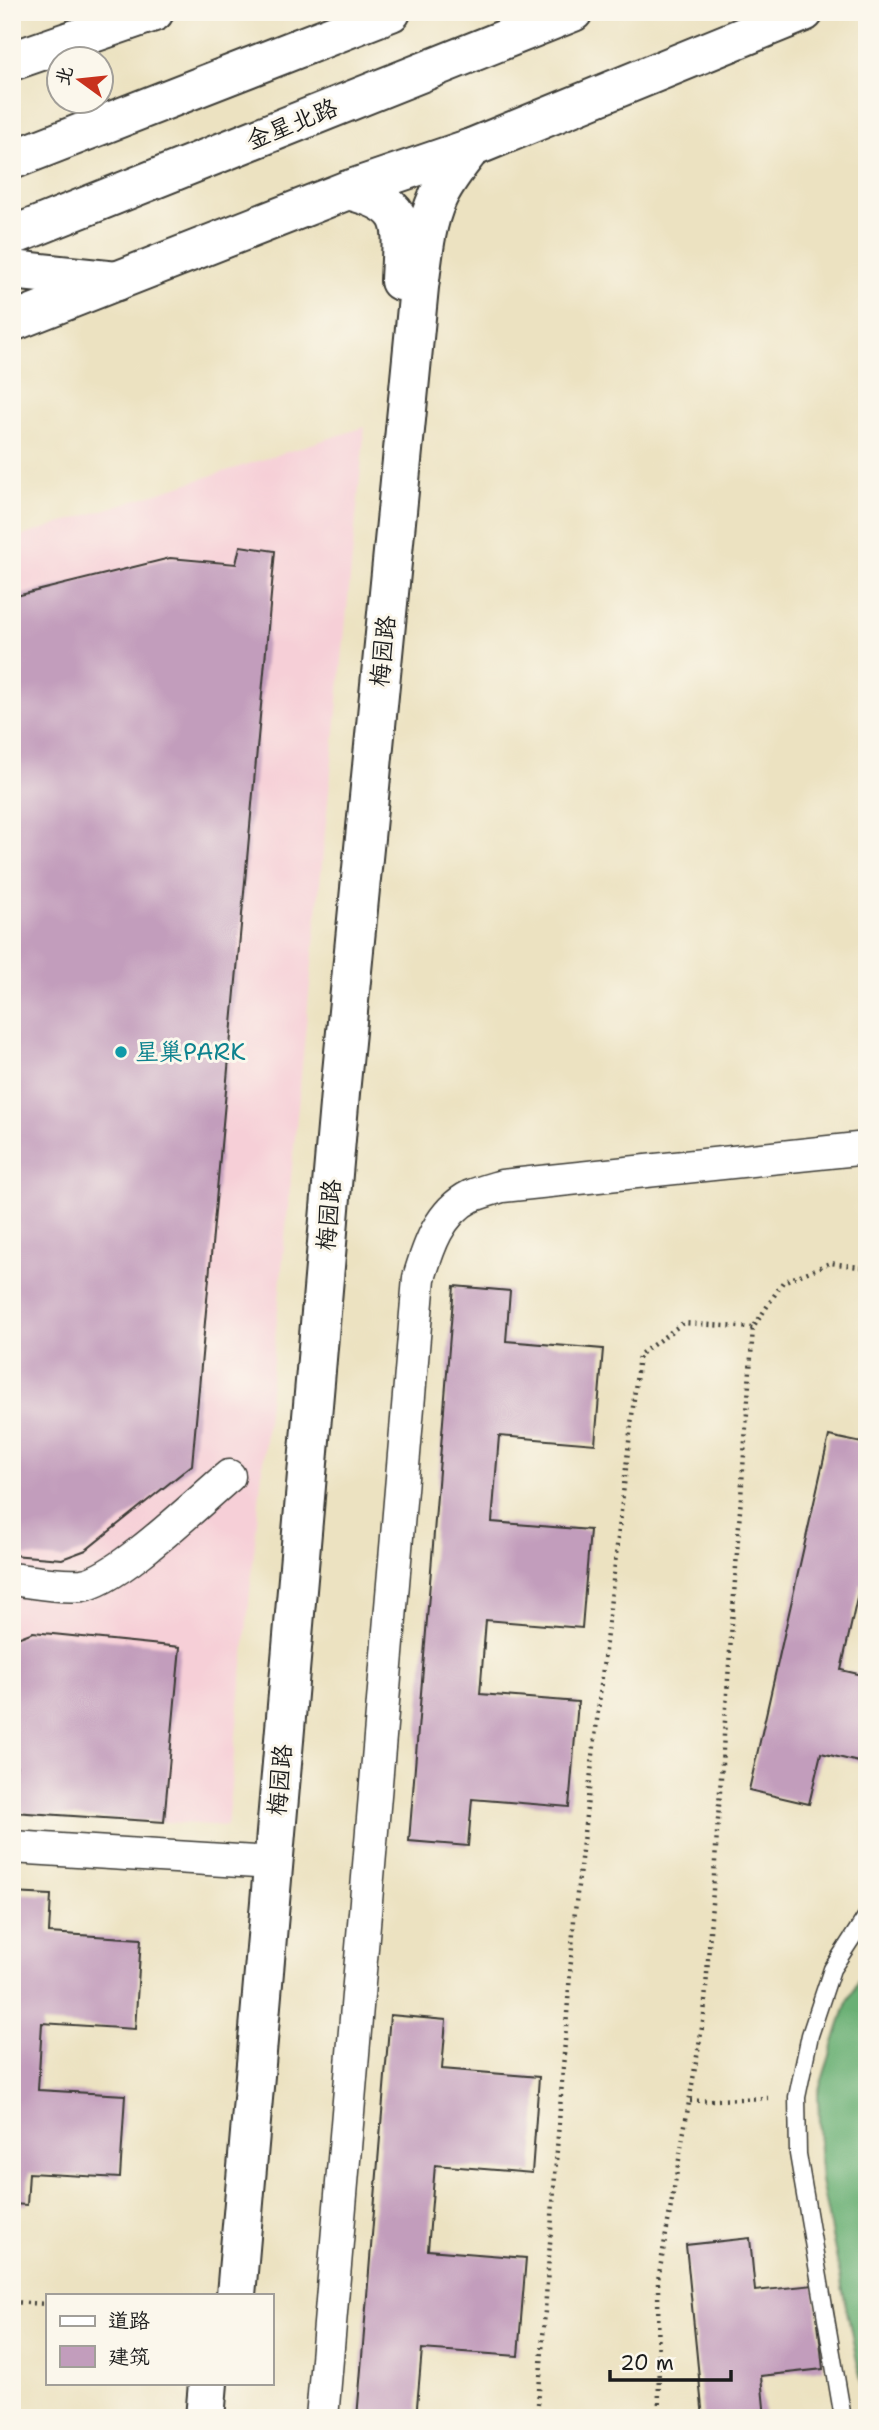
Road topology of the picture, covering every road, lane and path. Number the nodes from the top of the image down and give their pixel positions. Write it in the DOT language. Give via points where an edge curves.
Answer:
graph roads {
  1 [pos="154,12"];
  2 [pos="391,12"];
  3 [pos="573,12"];
  4 [pos="804,12"];
  5 [pos="12,61"];
  6 [pos="471,148"];
  7 [pos="12,160"];
  8 [pos="348,190"];
  9 [pos="12,236"];
  10 [pos="12,270"];
  11 [pos="117,281"];
  12 [pos="12,322"];
  13 [pos="867,1148"];
  14 [pos="867,1268"];
  15 [pos="753,1328"];
  16 [pos="229,1476"];
  17 [pos="12,1579"];
  18 [pos="12,1847"];
  19 [pos="263,1863"];
  20 [pos="867,1914"];
  21 [pos="797,2097"];
  22 [pos="690,2101"];
  23 [pos="216,2294"];
  24 [pos="236,2294"];
  25 [pos="12,2302"];
  26 [pos="46,2304"];
  27 [pos="208,2384"];
  28 [pos="228,2384"];
  29 [pos="205,2418"];
  30 [pos="225,2418"];
  31 [pos="322,2418"];
  32 [pos="537,2418"];
  33 [pos="659,2418"];
  34 [pos="843,2418"];
  1 -- 5 [label="street"];
  2 -- 7 [label="street"];
  3 -- 9 [label="street, 金星北路"];
  4 -- 6 [label="street"];
  6 -- 8 [label="street"];
  6 -- 19 [label="street, 梅园路" via="436,200 419,286"];
  8 -- 11 [label="street"];
  8 -- 19 [label="street, 梅园路" via="389,205 400,219 400,284 320,1093"];
  10 -- 11 [label="street"];
  11 -- 12 [label="street"];
  13 -- 31 [label="street" via="502,1186 469,1197 447,1216 430,1241 419,1278"];
  14 -- 15 [label="path" via="830,1263 783,1282"];
  15 -- 22 [label="path" via="704,2016"];
  15 -- 32 [label="path" via="683,1323 639,1355 574,1920"];
  16 -- 17 [label="street" via="115,1573 85,1585"];
  18 -- 19 [label="street"];
  19 -- 23 [label="street, 梅园路"];
  19 -- 24 [label="street, 梅园路"];
  20 -- 21 [label="lane" via="832,1969 810,2035"];
  21 -- 22 [label="path"];
  21 -- 34 [label="lane" via="798,2154"];
  22 -- 33 [label="path" via="658,2280"];
  25 -- 26 [label="path"];
  27 -- 29 [label="street"];
  28 -- 30 [label="street"];
}
